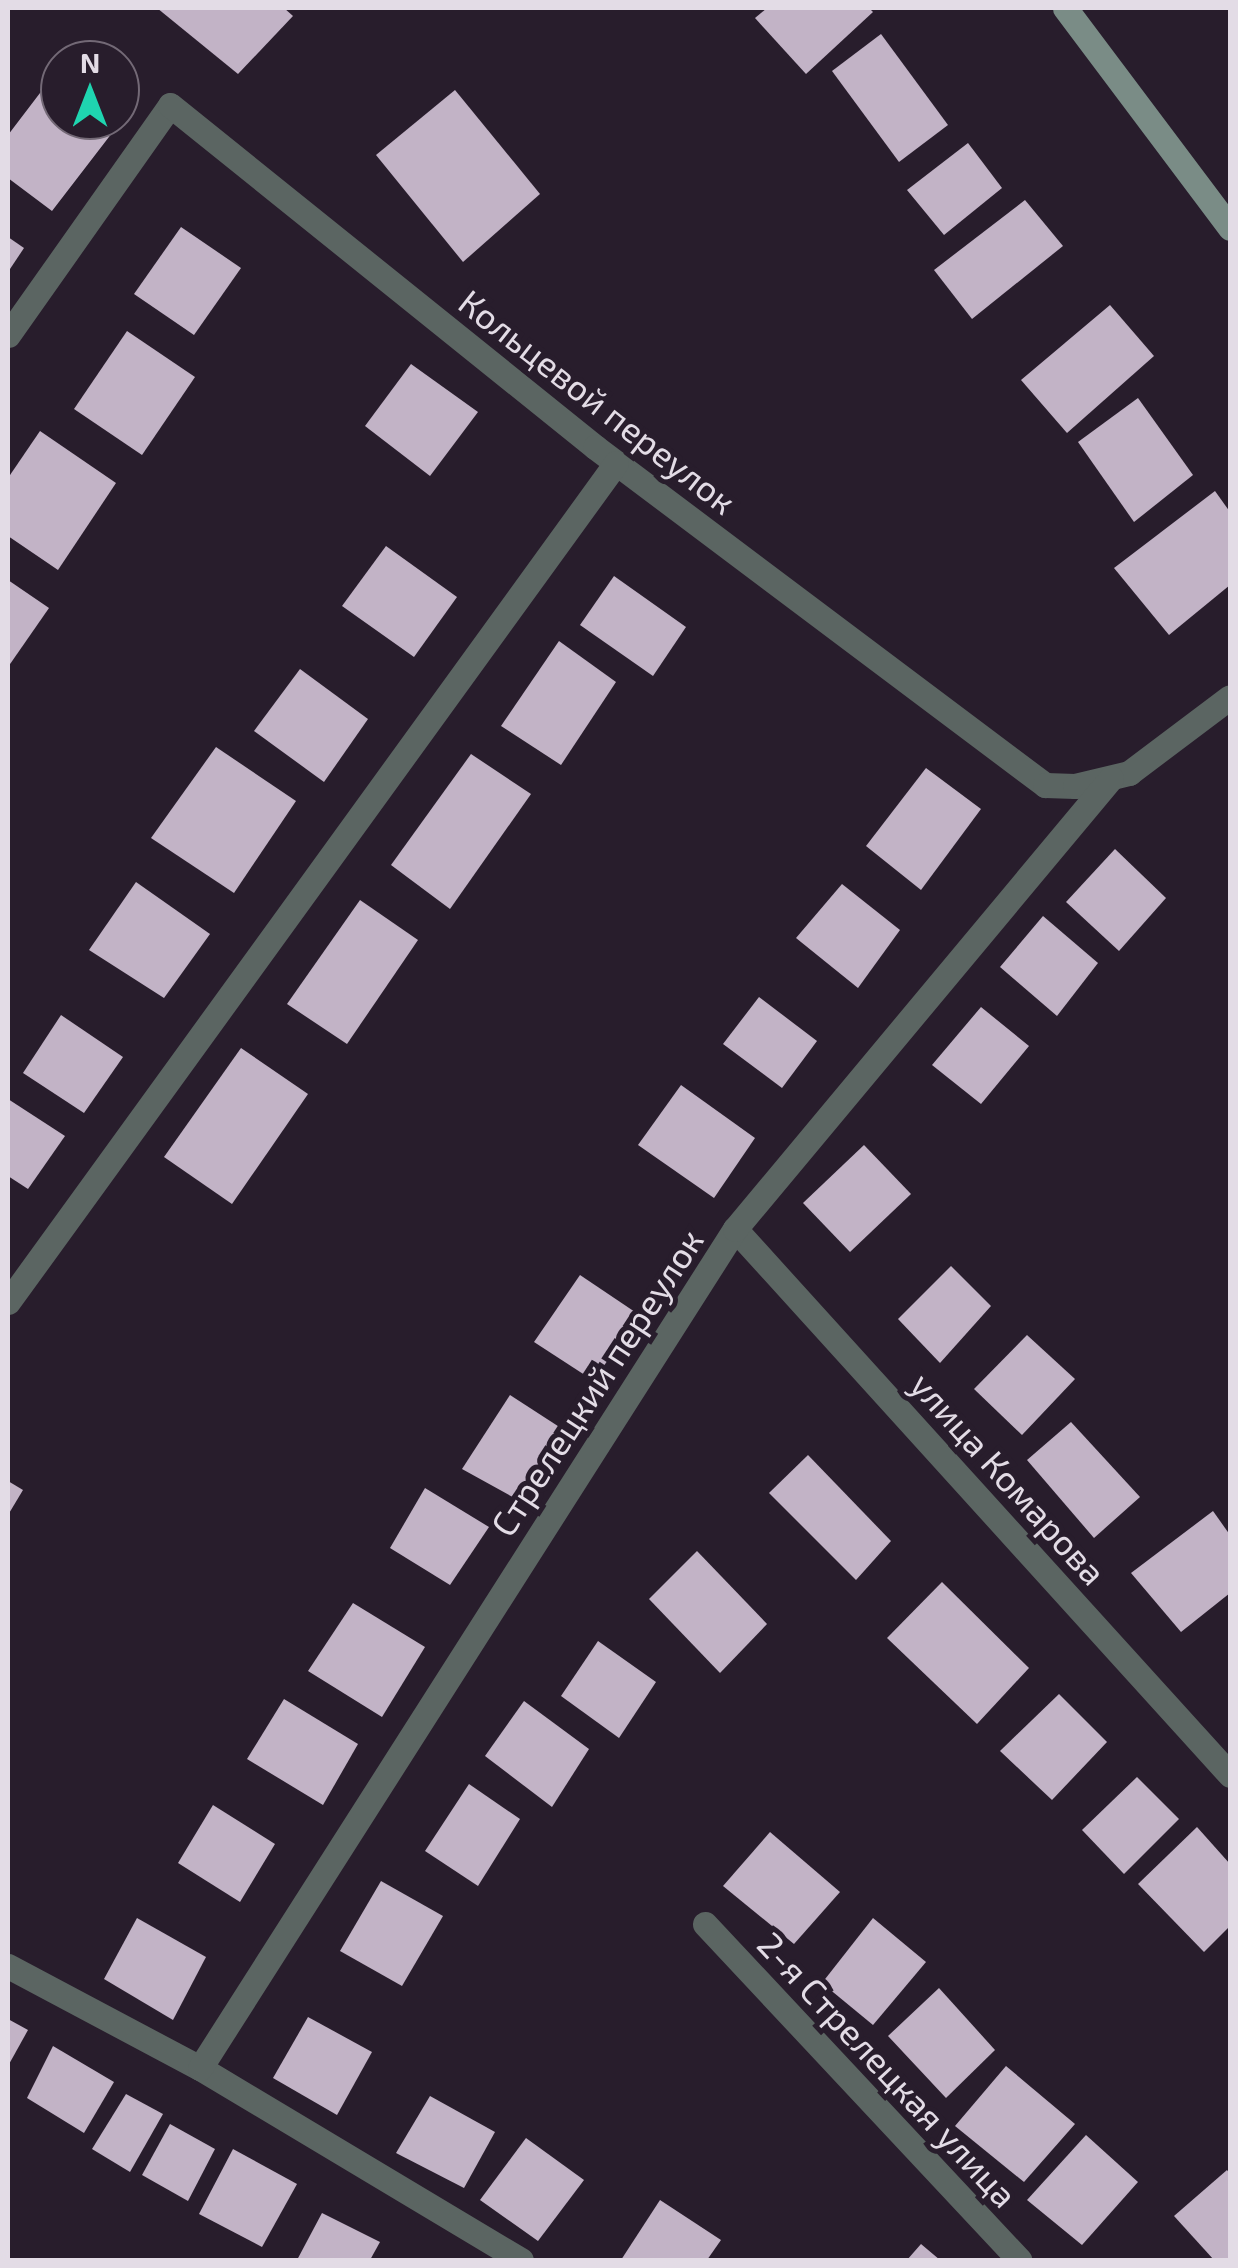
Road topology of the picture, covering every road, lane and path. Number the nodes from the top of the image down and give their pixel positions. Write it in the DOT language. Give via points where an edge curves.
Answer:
graph roads {
  1 [pos="1066,8"];
  2 [pos="1230,228"];
  3 [pos="8,335"];
  4 [pos="616,464"];
  5 [pos="1230,696"];
  6 [pos="1111,778"];
  7 [pos="735,1228"];
  8 [pos="8,1302"];
  9 [pos="1230,1775"];
  10 [pos="705,1924"];
  11 [pos="8,1966"];
  12 [pos="200,2068"];
  13 [pos="520,2260"];
  14 [pos="1019,2260"];
  1 -- 2 [label="street"];
  3 -- 4 [label="street, Кольцевой переулок" via="170,105"];
  4 -- 6 [label="street, Кольцевой переулок" via="1024,772 1060,787"];
  4 -- 8 [label="street"];
  5 -- 6 [label="street, Кольцевой переулок" via="1143,765"];
  6 -- 7 [label="street, Стрелецкий переулок"];
  7 -- 9 [label="street, улица Комарова"];
  7 -- 12 [label="street, Стрелецкий переулок"];
  10 -- 14 [label="street, 2-я Стрелецкая улица"];
  11 -- 12 [label="street"];
  12 -- 13 [label="street"];
}
